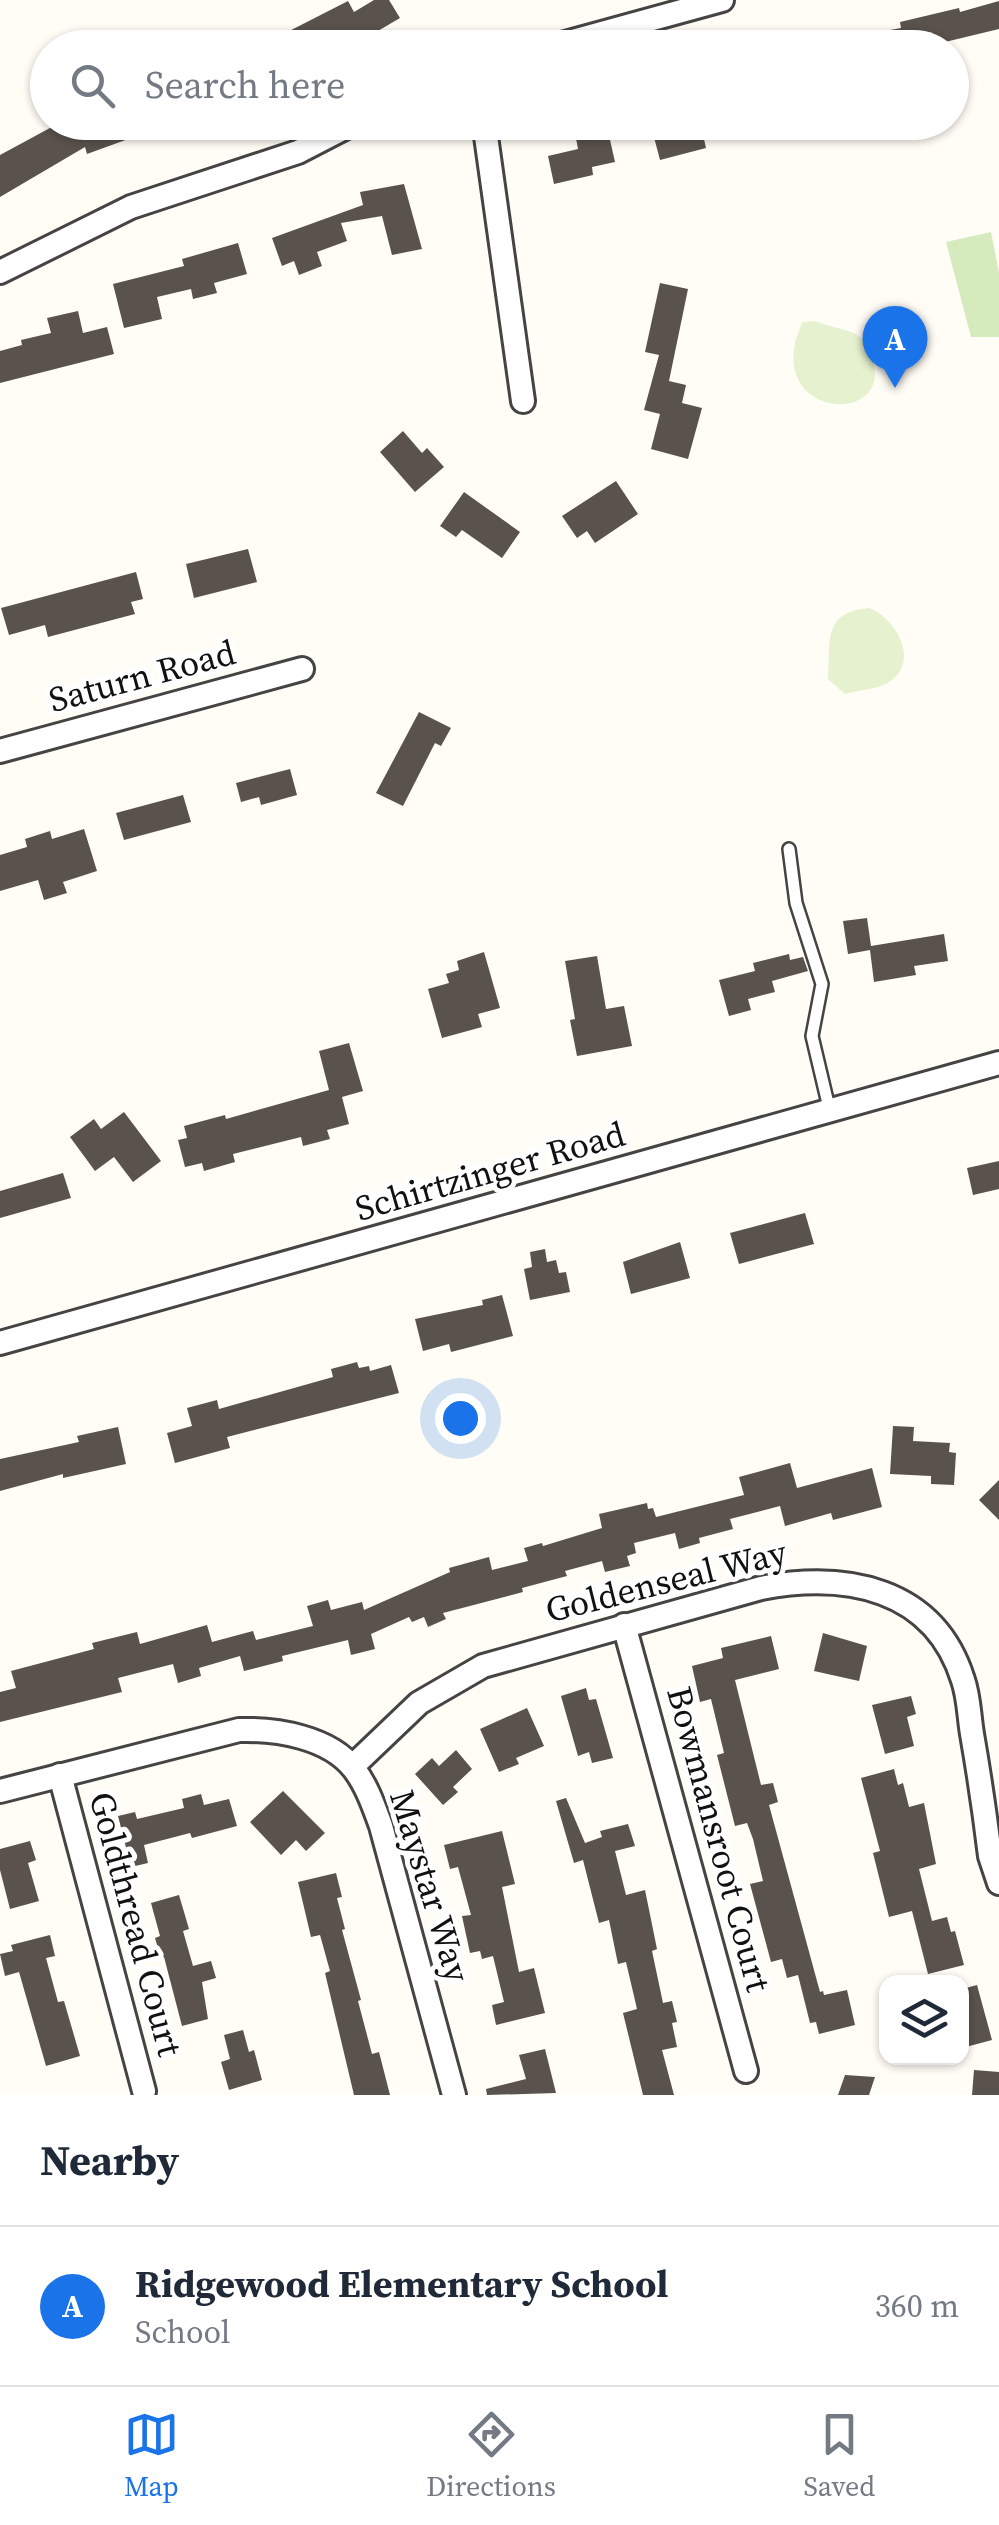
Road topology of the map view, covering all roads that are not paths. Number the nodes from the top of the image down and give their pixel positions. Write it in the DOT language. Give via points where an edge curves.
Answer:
graph roads {
  1 [pos="722,0"];
  2 [pos="612,30"];
  3 [pos="321,140"];
  4 [pos="487,140"];
  5 [pos="0,272"];
  6 [pos="523,401"];
  7 [pos="302,669"];
  8 [pos="0,751"];
  9 [pos="789,849"];
  10 [pos="999,1063"];
  11 [pos="830,1112"];
  12 [pos="0,1343"];
  13 [pos="624,1624"];
  14 [pos="353,1766"];
  15 [pos="60,1774"];
  16 [pos="0,1791"];
  17 [pos="999,1883"];
  18 [pos="746,2071"];
  19 [pos="144,2091"];
  20 [pos="454,2095"];
  1 -- 2 [label="street"];
  3 -- 5 [label="street" via="131,207"];
  4 -- 6 [label="street"];
  7 -- 8 [label="street, Saturn Road"];
  9 -- 11 [label="lane" via="796,902 822,984 812,1036"];
  10 -- 11 [label="street, Schirtzinger Road"];
  11 -- 12 [label="street, Schirtzinger Road"];
  13 -- 14 [label="street, Goldenseal Way" via="469,1673 418,1703"];
  13 -- 17 [label="street, Goldenseal Way" via="790,1582 863,1584 899,1599 926,1620 964,1680"];
  13 -- 18 [label="street, Bowmansroot Court"];
  14 -- 15 [label="street, Maystar Way" via="297,1735 239,1730"];
  14 -- 20 [label="street, Maystar Way" via="381,1826"];
  15 -- 16 [label="street, Maystar Way"];
  15 -- 19 [label="street, Goldthread Court"];
}
